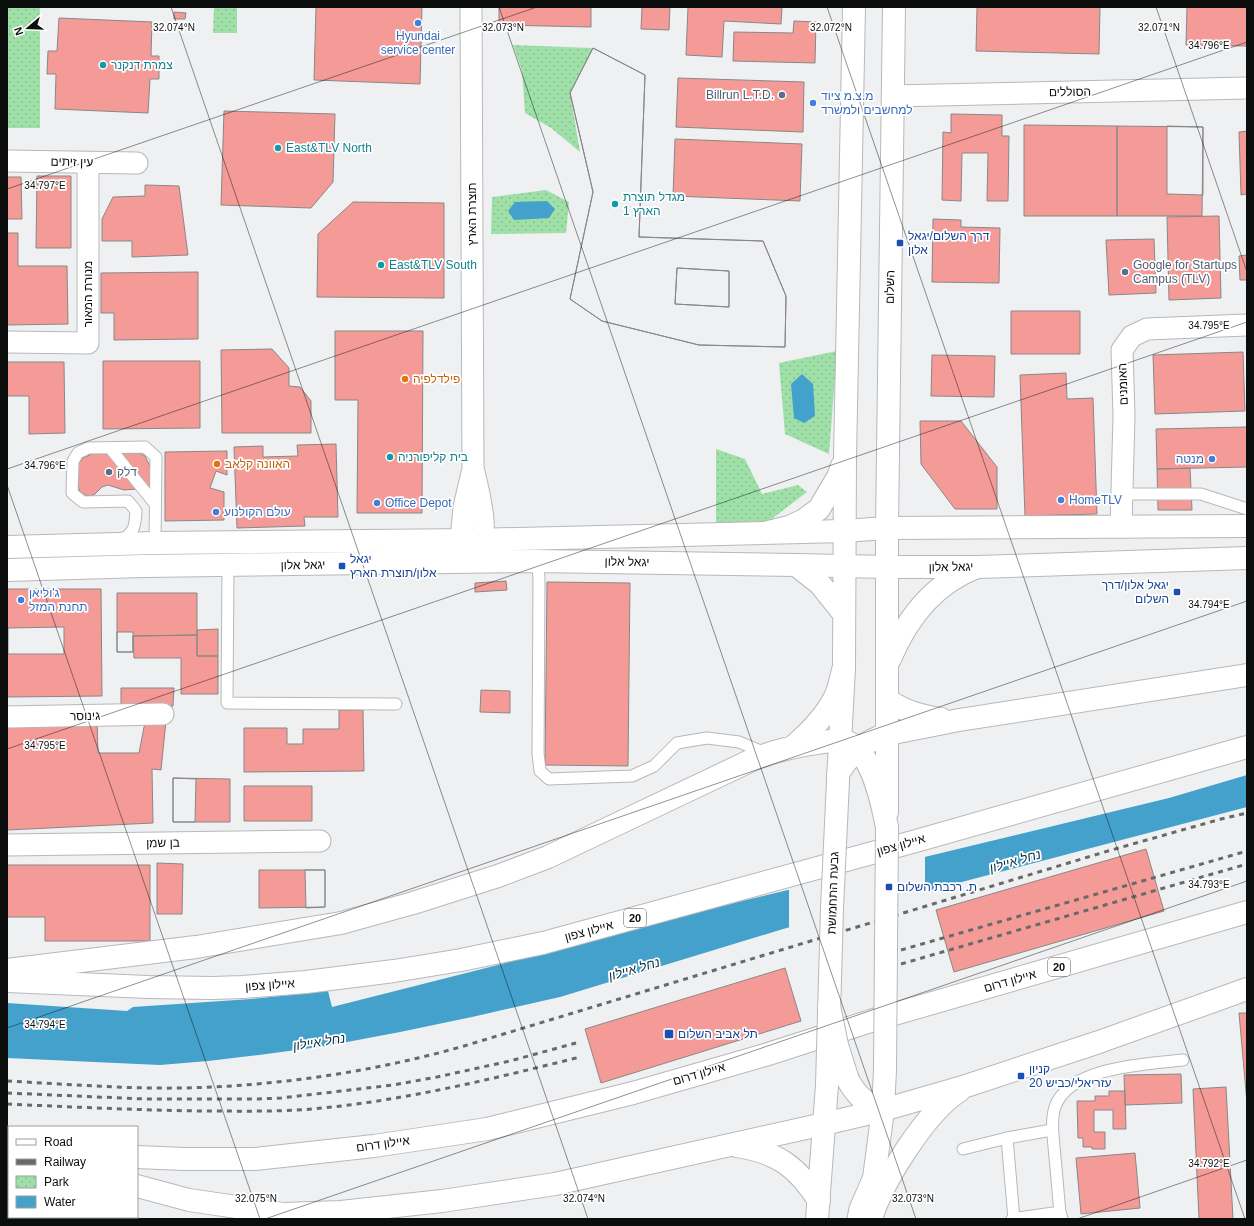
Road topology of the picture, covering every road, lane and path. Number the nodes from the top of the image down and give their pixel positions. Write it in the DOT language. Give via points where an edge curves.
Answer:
graph roads {
  1 [pos="471,7"];
  2 [pos="854,7"];
  3 [pos="894,7"];
  4 [pos="1247,88"];
  5 [pos="892,96"];
  6 [pos="7,161"];
  7 [pos="88,163"];
  8 [pos="137,164"];
  9 [pos="1247,325"];
  10 [pos="7,342"];
  11 [pos="110,448"];
  12 [pos="845,458"];
  13 [pos="473,468"];
  14 [pos="1123,494"];
  15 [pos="155,504"];
  16 [pos="1247,509"];
  17 [pos="1247,526"];
  18 [pos="1121,527"];
  19 [pos="887,528"];
  20 [pos="844,531"];
  21 [pos="768,532"];
  22 [pos="483,539"];
  23 [pos="461,540"];
  24 [pos="155,543"];
  25 [pos="115,545"];
  26 [pos="7,547"];
  27 [pos="1247,558"];
  28 [pos="537,561"];
  29 [pos="473,562"];
  30 [pos="796,565"];
  31 [pos="228,566"];
  32 [pos="844,567"];
  33 [pos="977,567"];
  34 [pos="887,568"];
  35 [pos="7,570"];
  36 [pos="844,614"];
  37 [pos="888,666"];
  38 [pos="844,667"];
  39 [pos="1247,675"];
  40 [pos="888,700"];
  41 [pos="396,704"];
  42 [pos="163,714"];
  43 [pos="7,717"];
  44 [pos="958,720"];
  45 [pos="888,734"];
  46 [pos="849,744"];
  47 [pos="794,746"];
  48 [pos="1247,747"];
  49 [pos="767,754"];
  50 [pos="879,770"];
  51 [pos="320,842"];
  52 [pos="7,845"];
  53 [pos="1247,912"];
  54 [pos="7,970"];
  55 [pos="7,981"];
  56 [pos="1247,989"];
  57 [pos="829,1006"];
  58 [pos="1184,1060"];
  59 [pos="966,1086"];
  60 [pos="882,1110"];
  61 [pos="824,1124"];
  62 [pos="1052,1130"];
  63 [pos="1007,1138"];
  64 [pos="728,1146"];
  65 [pos="963,1149"];
  66 [pos="138,1156"];
  67 [pos="876,1162"];
  68 [pos="138,1186"];
  69 [pos="818,1210"];
  70 [pos="1061,1216"];
  71 [pos="853,1219"];
  72 [pos="870,1219"];
  73 [pos="1013,1219"];
  1 -- 13 [label="street, תוצרת הארץ"];
  2 -- 12 [label="main road"];
  3 -- 5 [label="main road, השלום"];
  4 -- 5 [label="street, הסוללים"];
  5 -- 19 [label="main road, השלום"];
  6 -- 7 [label="street, עין זיתים"];
  7 -- 8 [label="street, עין זיתים"];
  7 -- 10 [label="street, מנורת המאור" via="88,343"];
  9 -- 14 [label="street, האומנים" via="1147,329 1132,336 1122,350"];
  11 -- 15 [label="lane"];
  11 -- 15 [label="lane" via="145,447 156,457"];
  11 -- 25 [label="lane" via="88,448 78,453 73,461 72,493 83,502 128,501 136,511 135,528 130,536"];
  12 -- 20 [label="main road"];
  12 -- 21 [label="main road" via="838,477 819,509 789,527"];
  13 -- 22 [label="street, תוצרת הארץ" via="482,509"];
  13 -- 23 [label="street, תוצרת הארץ" via="464,507"];
  14 -- 16 [label="lane" via="1201,494"];
  14 -- 18 [label="street, האומנים"];
  15 -- 24 [label="lane"];
  17 -- 18 [label="main road, יגאל אלון"];
  18 -- 19 [label="main road, יגאל אלון"];
  19 -- 20 [label="main road, יגאל אלון"];
  19 -- 34 [label="main road, השלום"];
  20 -- 21 [label="main road, יגאל אלון"];
  20 -- 32 [label="main road"];
  21 -- 22 [label="main road, יגאל אלון"];
  22 -- 23 [label="main road, יגאל אלון"];
  22 -- 29 [label="street, תוצרת הארץ" via="479,555"];
  23 -- 24 [label="main road, יגאל אלון"];
  24 -- 25 [label="main road, יגאל אלון"];
  25 -- 26 [label="main road, יגאל אלון"];
  27 -- 33 [label="main road, יגאל אלון"];
  28 -- 29 [label="main road, יגאל אלון"];
  28 -- 30 [label="main road, יגאל אלון"];
  28 -- 49 [label="lane" via="538,753 540,771 549,779 632,776 654,766 677,743 706,738 739,742"];
  29 -- 31 [label="main road, יגאל אלון"];
  30 -- 32 [label="main road, יגאל אלון"];
  30 -- 36 [label="main road" via="820,584"];
  31 -- 35 [label="main road, יגאל אלון"];
  31 -- 41 [label="lane" via="227,703 312,700"];
  32 -- 34 [label="main road, יגאל אלון"];
  32 -- 36 [label="main road, גבעת התחמושת"];
  33 -- 34 [label="main road, יגאל אלון"];
  33 -- 37 [label="main road" via="966,571 945,586 920,608 905,628"];
  34 -- 37 [label="main road"];
  36 -- 38 [label="main road, גבעת התחמושת"];
  37 -- 40 [label="main road"];
  38 -- 46 [label="main road, גבעת התחמושת"];
  38 -- 47 [label="main road" via="831,704 806,736"];
  39 -- 44 [label="main road"];
  40 -- 44 [label="main road" via="915,714"];
  40 -- 45 [label="main road"];
  42 -- 43 [label="street, גינוסר"];
  44 -- 45 [label="main road"];
  45 -- 46 [label="main road"];
  45 -- 50 [label="main road"];
  46 -- 47 [label="main road"];
  46 -- 50 [label="main road"];
  46 -- 57 [label="main road, גבעת התחמושת, bridge" via="838,778"];
  47 -- 49 [label="main road"];
  48 -- 55 [label="main road, איילון צפון / 20" via="543,943 461,960 306,982 242,987 148,987"];
  49 -- 54 [label="main road" via="548,857 498,876 341,923 196,947"];
  50 -- 60 [label="main road, bridge" via="877,786 887,827 885,1070"];
  51 -- 52 [label="street, בן שמן"];
  53 -- 66 [label="main road, איילון דרום / 20" via="877,1019 641,1091 487,1129 374,1146 255,1158 184,1159"];
  56 -- 59 [label="main road"];
  57 -- 60 [label="main road, bridge" via="848,1080 865,1103"];
  57 -- 61 [label="main road, גבעת התחמושת, bridge"];
  58 -- 62 [label="lane" via="1121,1066 1083,1079 1062,1094 1055,1107"];
  59 -- 60 [label="main road"];
  59 -- 72 [label="main road" via="938,1108 915,1139 890,1178"];
  60 -- 61 [label="main road"];
  60 -- 67 [label="main road"];
  61 -- 64 [label="main road"];
  61 -- 69 [label="main road, גבעת התחמושת"];
  62 -- 63 [label="lane"];
  62 -- 70 [label="lane"];
  63 -- 65 [label="lane"];
  63 -- 73 [label="lane"];
  64 -- 68 [label="main road" via="555,1184 442,1201 341,1212 283,1214 189,1200"];
  64 -- 69 [label="main road" via="758,1150 786,1162 803,1178"];
  67 -- 71 [label="lane" via="861,1191"];
  67 -- 72 [label="main road"];
  70 -- 73 [label="lane"];
}
